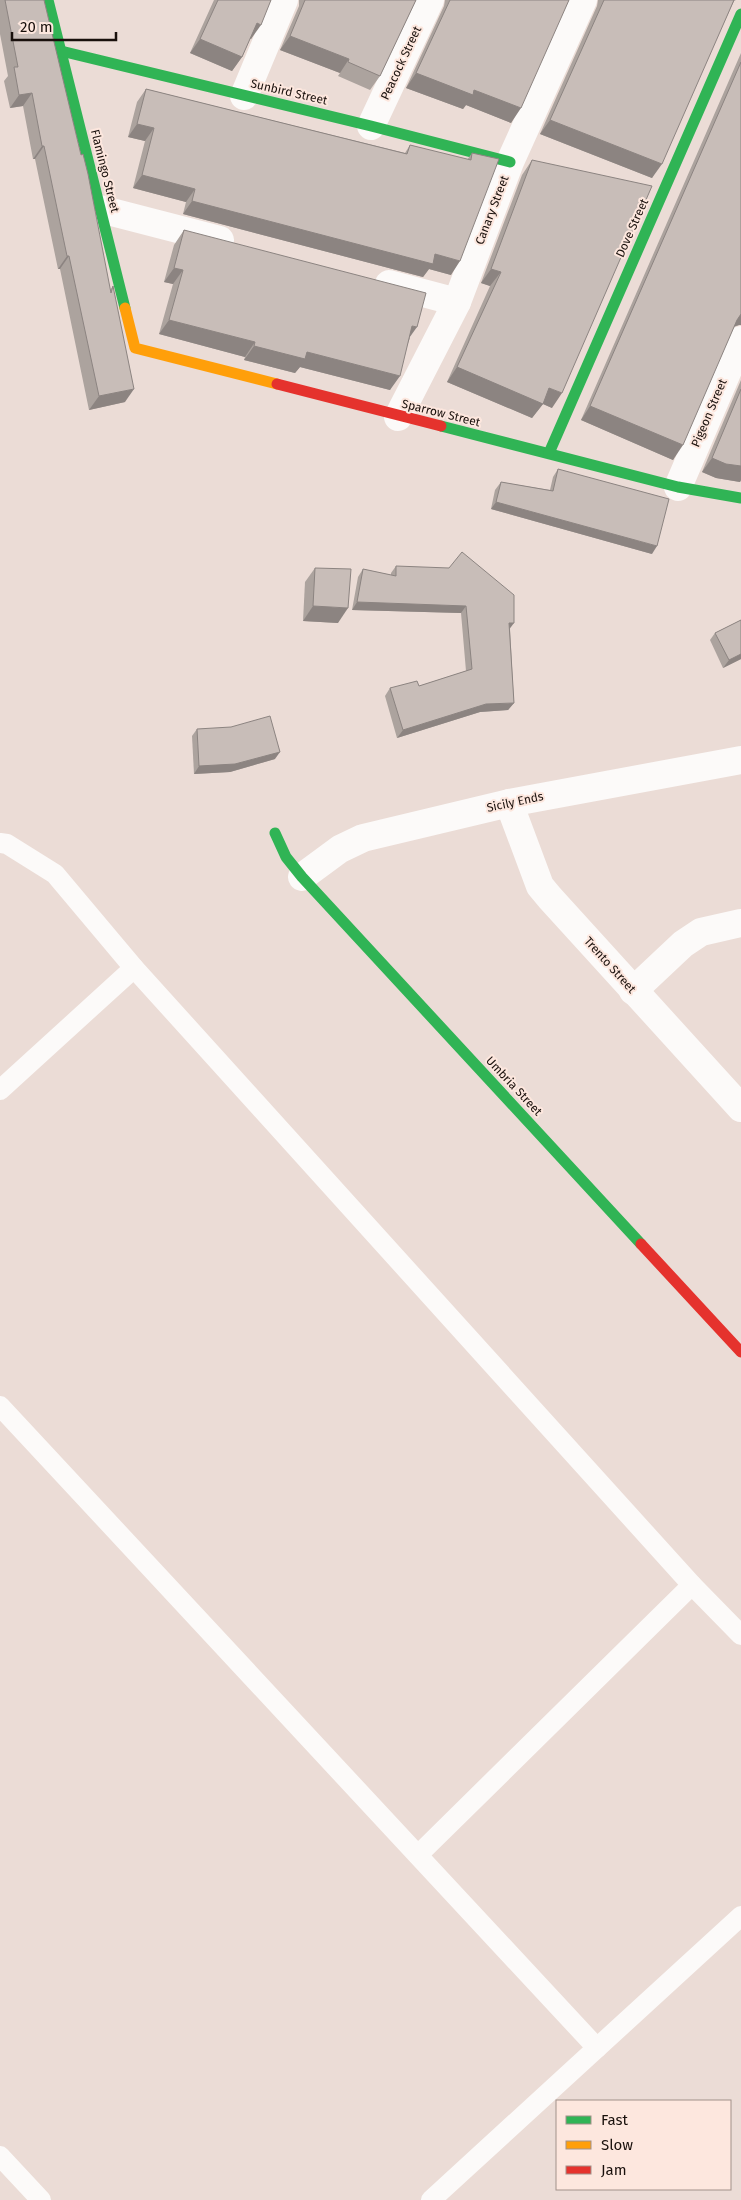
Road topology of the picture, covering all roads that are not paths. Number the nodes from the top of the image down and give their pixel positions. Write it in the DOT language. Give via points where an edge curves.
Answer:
graph roads {
  1 [pos="48,0"];
  2 [pos="284,0"];
  3 [pos="430,0"];
  4 [pos="582,0"];
  5 [pos="741,14"];
  6 [pos="61,51"];
  7 [pos="244,96"];
  8 [pos="371,126"];
  9 [pos="510,162"];
  10 [pos="100,209"];
  11 [pos="245,247"];
  12 [pos="360,277"];
  13 [pos="457,302"];
  14 [pos="741,340"];
  15 [pos="135,348"];
  16 [pos="398,417"];
  17 [pos="549,453"];
  18 [pos="678,487"];
  19 [pos="741,498"];
  20 [pos="741,760"];
  21 [pos="509,803"];
  22 [pos="275,833"];
  23 [pos="0,843"];
  24 [pos="302,877"];
  25 [pos="741,922"];
  26 [pos="134,968"];
  27 [pos="633,991"];
  28 [pos="0,1090"];
  29 [pos="741,1108"];
  30 [pos="741,1352"];
  31 [pos="0,1406"];
  32 [pos="692,1585"];
  33 [pos="741,1635"];
  34 [pos="418,1855"];
  35 [pos="741,1916"];
  36 [pos="597,2048"];
  37 [pos="0,2156"];
  38 [pos="41,2200"];
  39 [pos="432,2200"];
  1 -- 6 [label="street, Flamingo Street"];
  2 -- 7 [label="street"];
  3 -- 8 [label="street, Peacock Street"];
  4 -- 9 [label="street, Canary Street"];
  5 -- 17 [label="street, Dove Street"];
  6 -- 7 [label="street, Sunbird Street"];
  6 -- 10 [label="street, Flamingo Street"];
  7 -- 8 [label="street, Sunbird Street"];
  8 -- 9 [label="street, Sunbird Street"];
  9 -- 13 [label="street, Canary Street"];
  10 -- 11 [label="street"];
  10 -- 15 [label="street, Flamingo Street"];
  12 -- 13 [label="street"];
  13 -- 16 [label="street, Canary Street"];
  14 -- 18 [label="street, Pigeon Street"];
  15 -- 16 [label="street, Sparrow Street"];
  16 -- 17 [label="street, Sparrow Street"];
  17 -- 18 [label="street, Sparrow Street"];
  18 -- 19 [label="street, Sparrow Street"];
  20 -- 21 [label="street, Sicily Ends"];
  21 -- 24 [label="street, Sicily Ends" via="363,838 340,849"];
  21 -- 27 [label="street, Trento Street" via="540,886"];
  22 -- 24 [label="street, Umbria Street" via="286,857"];
  23 -- 26 [label="lane" via="7,844 54,874"];
  24 -- 30 [label="street, Umbria Street"];
  25 -- 27 [label="street" via="701,932 683,944"];
  26 -- 28 [label="lane"];
  26 -- 32 [label="lane"];
  27 -- 29 [label="street, Trento Street"];
  31 -- 34 [label="lane"];
  32 -- 33 [label="lane"];
  32 -- 34 [label="lane"];
  34 -- 36 [label="lane"];
  35 -- 36 [label="lane"];
  36 -- 39 [label="lane"];
  37 -- 38 [label="lane"];
}
